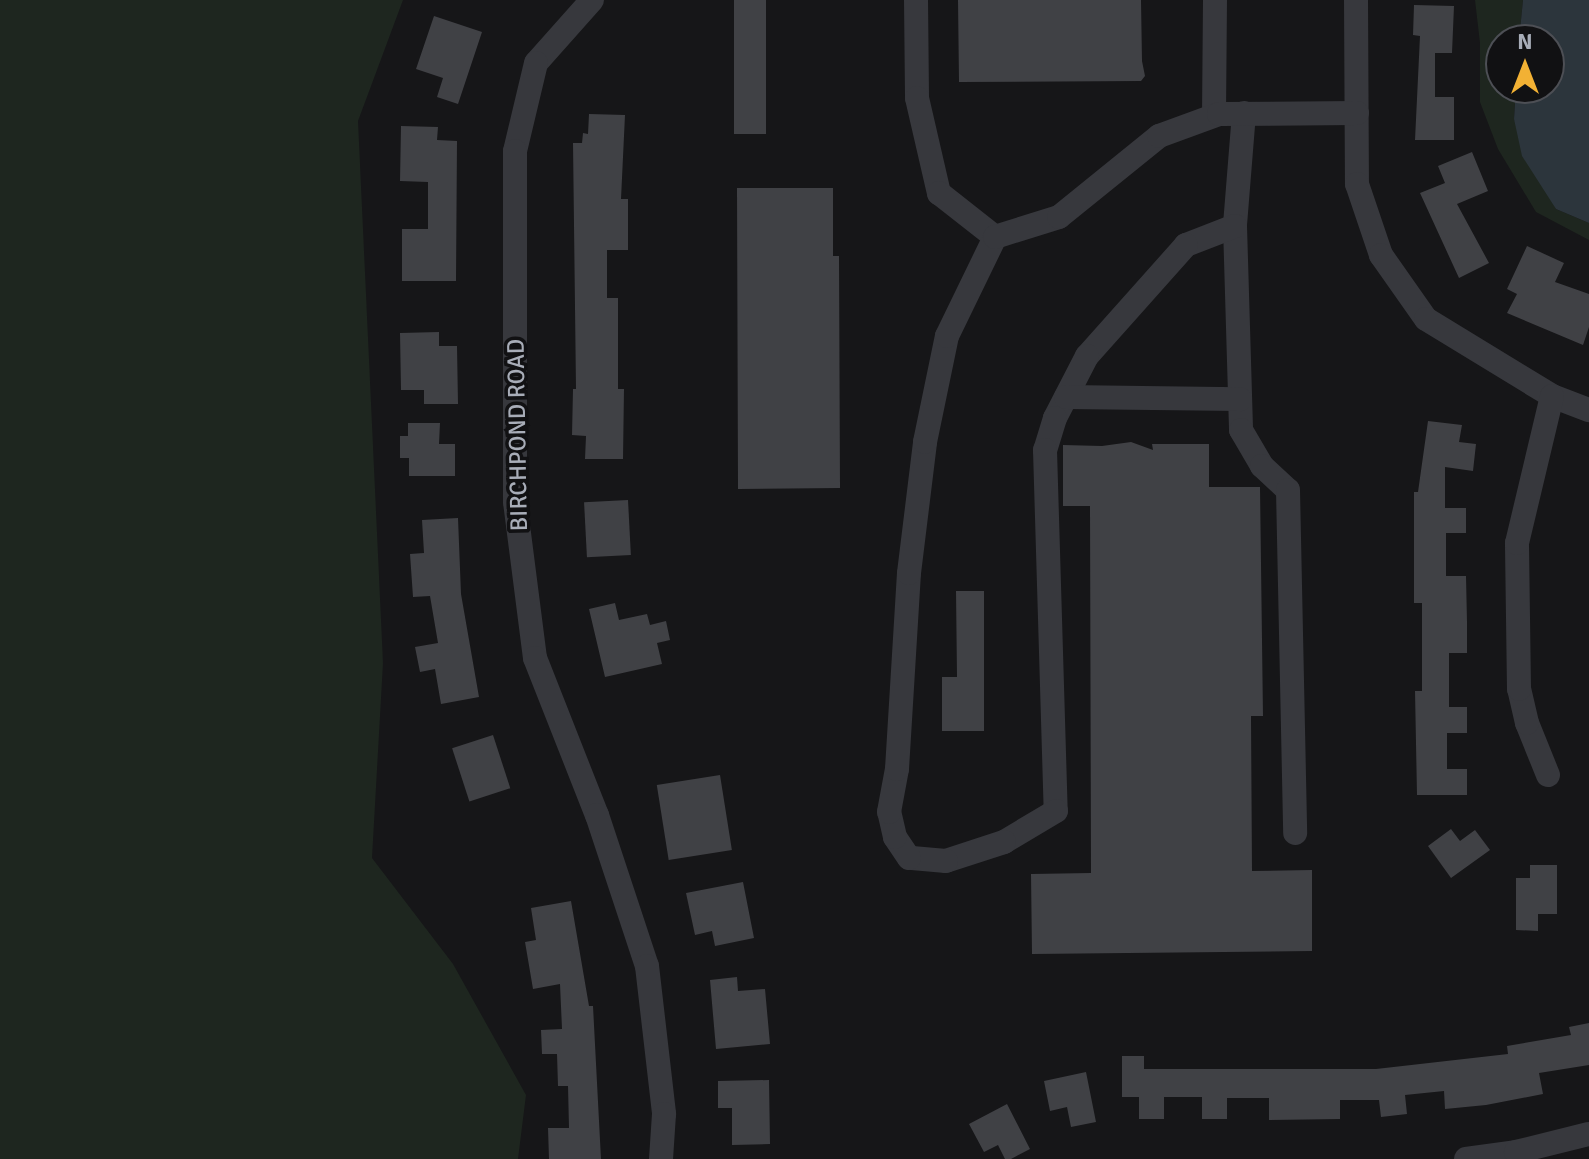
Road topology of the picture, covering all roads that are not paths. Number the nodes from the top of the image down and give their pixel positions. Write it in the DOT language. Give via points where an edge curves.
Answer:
graph roads {
  1 [pos="592,0"];
  2 [pos="916,0"];
  3 [pos="1215,0"];
  4 [pos="1356,0"];
  5 [pos="1244,113"];
  6 [pos="1357,113"];
  7 [pos="1214,115"];
  8 [pos="1235,226"];
  9 [pos="995,237"];
  10 [pos="1552,396"];
  11 [pos="1066,397"];
  12 [pos="1240,399"];
  13 [pos="1589,410"];
  14 [pos="1548,775"];
  15 [pos="1295,833"];
  16 [pos="1589,1134"];
  17 [pos="661,1159"];
  18 [pos="1466,1159"];
  1 -- 17 [label="street, BIRCHPOND ROAD" via="536,63 515,151 515,502 535,658 597,815 647,966 664,1114"];
  2 -- 9 [label="street" via="917,98 939,193"];
  3 -- 7 [label="street"];
  4 -- 6 [label="street"];
  5 -- 6 [label="street"];
  5 -- 7 [label="street"];
  5 -- 8 [label="street"];
  6 -- 10 [label="street" via="1357,184 1381,255 1426,319"];
  7 -- 9 [label="street" via="1159,136 1059,217"];
  8 -- 11 [label="street" via="1186,245 1087,356"];
  8 -- 12 [label="street"];
  9 -- 11 [label="street" via="947,336 925,442 889,812 895,837 909,858 946,861 1004,842 1056,811 1045,450"];
  10 -- 13 [label="street"];
  10 -- 14 [label="street" via="1517,543 1519,689"];
  11 -- 12 [label="street"];
  12 -- 15 [label="street" via="1241,430 1262,466 1288,490"];
  16 -- 18 [label="street"];
}
